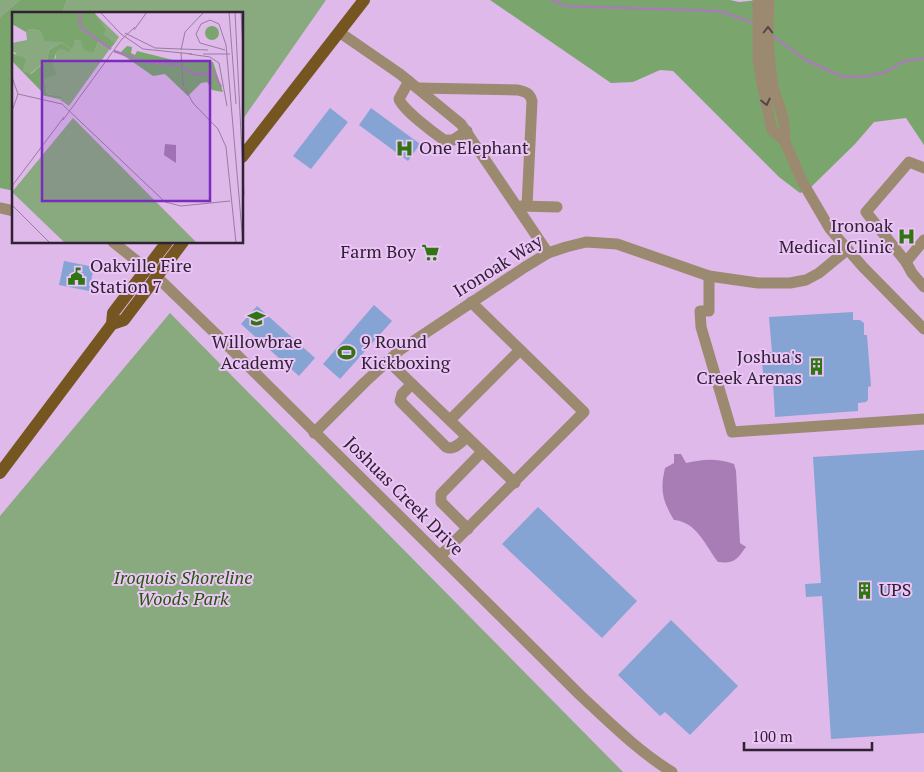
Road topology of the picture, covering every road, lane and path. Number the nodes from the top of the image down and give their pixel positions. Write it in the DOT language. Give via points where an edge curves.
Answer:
graph roads {
  1 [pos="364,0"];
  2 [pos="758,0"];
  3 [pos="770,0"];
  4 [pos="339,32"];
  5 [pos="764,59"];
  6 [pos="413,84"];
  7 [pos="467,131"];
  8 [pos="244,154"];
  9 [pos="924,168"];
  10 [pos="522,206"];
  11 [pos="557,207"];
  12 [pos="924,240"];
  13 [pos="116,244"];
  14 [pos="166,244"];
  15 [pos="181,244"];
  16 [pos="847,250"];
  17 [pos="548,253"];
  18 [pos="906,262"];
  19 [pos="152,273"];
  20 [pos="710,276"];
  21 [pos="924,286"];
  22 [pos="472,302"];
  23 [pos="924,329"];
  24 [pos="520,350"];
  25 [pos="388,361"];
  26 [pos="412,384"];
  27 [pos="924,419"];
  28 [pos="450,420"];
  29 [pos="314,433"];
  30 [pos="466,437"];
  31 [pos="482,452"];
  32 [pos="0,473"];
  33 [pos="515,482"];
  34 [pos="468,529"];
  35 [pos="440,556"];
  36 [pos="672,772"];
  1 -- 4 [label="main road"];
  2 -- 5 [label="street"];
  5 -- 3 [label="street, one-way"];
  4 -- 6 [label="street"];
  4 -- 8 [label="main road"];
  5 -- 16 [label="street" via="762,84 772,130 784,140 818,211"];
  6 -- 7 [label="street"];
  6 -- 7 [label="street" via="399,99 409,112 444,140 453,140"];
  6 -- 10 [label="street" via="518,90 531,96"];
  7 -- 10 [label="street"];
  9 -- 18 [label="street" via="909,162 866,212"];
  10 -- 11 [label="street"];
  10 -- 17 [label="street"];
  12 -- 18 [label="street"];
  13 -- 19 [label="street, Joshuas Creek Drive"];
  14 -- 19 [label="main road"];
  15 -- 19 [label="main road"];
  16 -- 20 [label="street, Ironoak Way" via="806,280 758,283"];
  16 -- 23 [label="street"];
  17 -- 20 [label="street, Ironoak Way" via="586,242 617,244"];
  17 -- 22 [label="street, Ironoak Way"];
  18 -- 21 [label="street"];
  19 -- 29 [label="street, Joshuas Creek Drive"];
  19 -- 32 [label="main road" via="113,313 112,324"];
  20 -- 27 [label="street" via="709,311 700,311 701,327 732,432"];
  22 -- 24 [label="street"];
  22 -- 25 [label="street, Ironoak Way" via="416,338"];
  24 -- 28 [label="street"];
  24 -- 33 [label="street" via="584,412"];
  25 -- 26 [label="street"];
  25 -- 29 [label="street, Ironoak Way"];
  26 -- 28 [label="street"];
  26 -- 30 [label="street" via="400,401 446,447 454,448"];
  28 -- 30 [label="street"];
  29 -- 35 [label="street, Joshuas Creek Drive"];
  30 -- 31 [label="street"];
  31 -- 33 [label="street"];
  31 -- 34 [label="street" via="440,498"];
  33 -- 34 [label="street"];
  34 -- 35 [label="street"];
  35 -- 36 [label="street, Joshuas Creek Drive" via="593,707 631,742"];
}
